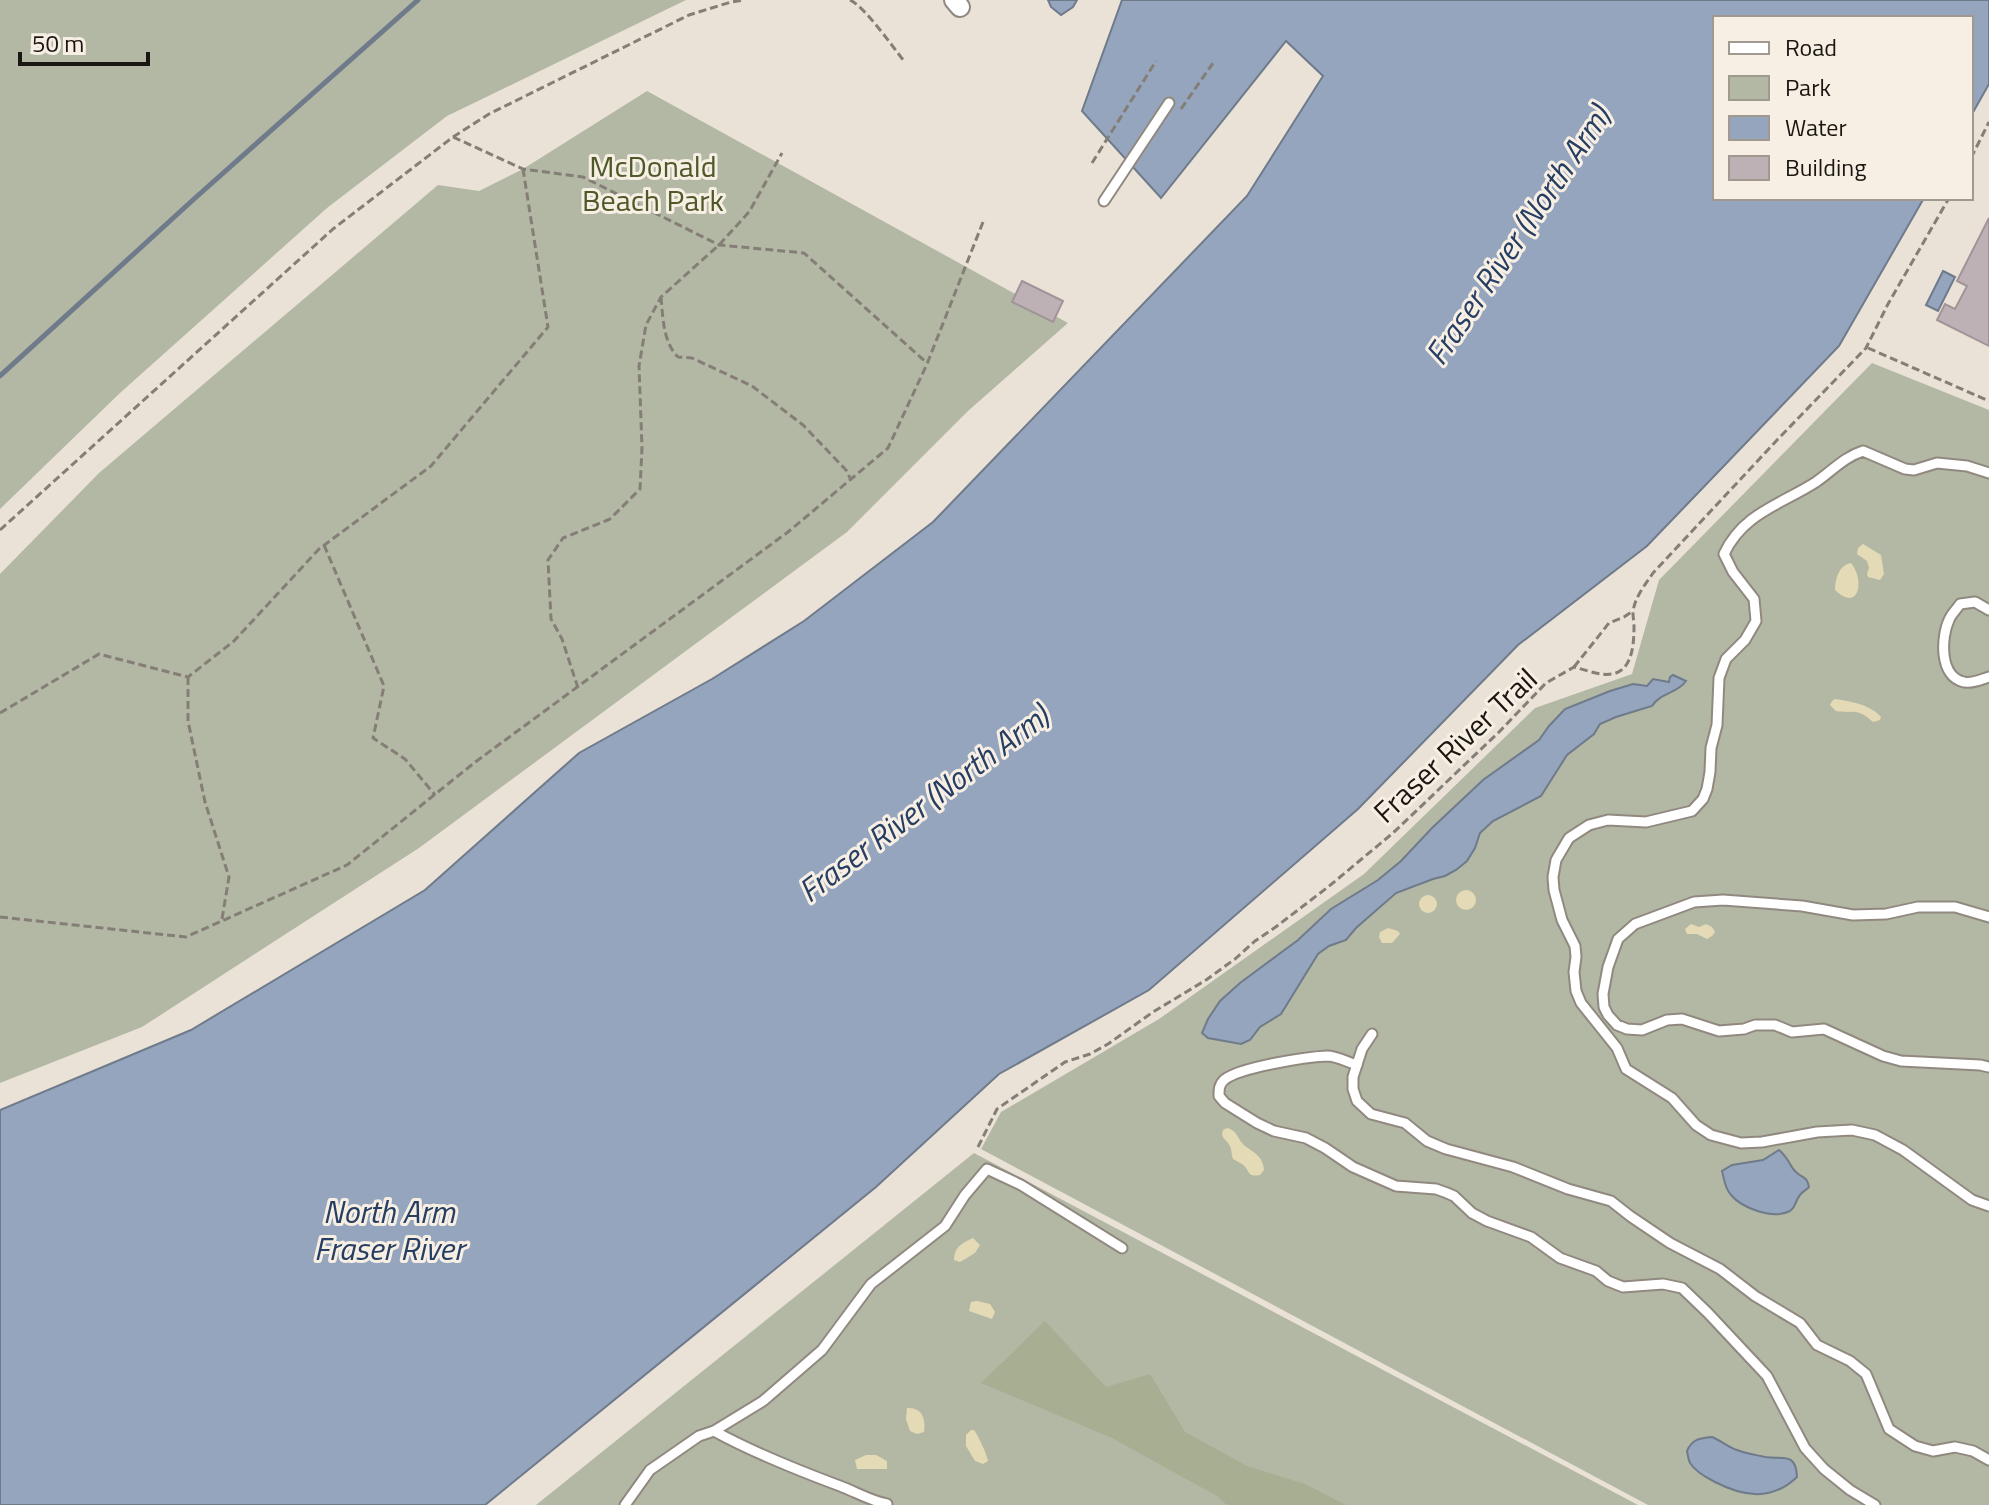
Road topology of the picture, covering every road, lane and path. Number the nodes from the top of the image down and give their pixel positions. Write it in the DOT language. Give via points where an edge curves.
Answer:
graph roads {
  1 [pos="744,0"];
  2 [pos="850,0"];
  3 [pos="904,61"];
  4 [pos="1156,61"];
  5 [pos="1169,103"];
  6 [pos="1989,122"];
  7 [pos="453,137"];
  8 [pos="782,153"];
  9 [pos="1973,154"];
  10 [pos="1092,163"];
  11 [pos="523,169"];
  12 [pos="1948,200"];
  13 [pos="1104,201"];
  14 [pos="983,222"];
  15 [pos="719,245"];
  16 [pos="661,297"];
  17 [pos="1866,348"];
  18 [pos="927,364"];
  19 [pos="1989,401"];
  20 [pos="1989,473"];
  21 [pos="851,479"];
  22 [pos="0,530"];
  23 [pos="324,545"];
  24 [pos="1989,610"];
  25 [pos="1633,611"];
  26 [pos="1574,667"];
  27 [pos="188,677"];
  28 [pos="1989,677"];
  29 [pos="578,688"];
  30 [pos="0,713"];
  31 [pos="435,795"];
  32 [pos="0,917"];
  33 [pos="1989,917"];
  34 [pos="222,921"];
  35 [pos="1372,1034"];
  36 [pos="1357,1065"];
  37 [pos="1989,1067"];
  38 [pos="978,1147"];
  39 [pos="1989,1206"];
  40 [pos="1122,1248"];
  41 [pos="714,1431"];
  42 [pos="1989,1460"];
  43 [pos="887,1504"];
  44 [pos="625,1505"];
  45 [pos="1875,1505"];
  1 -- 7 [label="path" via="689,15"];
  2 -- 3 [label="path"];
  4 -- 10 [label="path"];
  5 -- 13 [label="lane"];
  6 -- 9 [label="path"];
  7 -- 11 [label="path"];
  7 -- 22 [label="path" via="333,229"];
  8 -- 15 [label="path" via="749,212"];
  11 -- 15 [label="path" via="583,177"];
  11 -- 23 [label="path" via="548,327 431,466"];
  12 -- 17 [label="path, Fraser River Trail"];
  14 -- 18 [label="path"];
  15 -- 16 [label="path"];
  15 -- 18 [label="path" via="804,253"];
  16 -- 21 [label="path" via="666,336 678,357 692,358 752,386 803,425"];
  16 -- 29 [label="path" via="646,325 639,366 640,489 610,519 563,538 548,560 551,619"];
  17 -- 19 [label="path"];
  17 -- 25 [label="path, Fraser River Trail" via="1653,573"];
  18 -- 21 [label="path" via="888,448"];
  20 -- 39 [label="lane" via="1937,463 1905,469 1863,451 1762,511 1730,541 1724,554 1754,599 1756,621 1726,659 1719,678 1717,725 1703,799 1692,811 1646,822 1589,825 1569,838 1553,877 1562,920 1575,946 1581,1003 1617,1048 1626,1069 1672,1098 1703,1131 1741,1143 1817,1132 1875,1135"];
  21 -- 29 [label="path"];
  23 -- 27 [label="path" via="234,641"];
  23 -- 31 [label="path" via="384,686 373,738 405,759"];
  24 -- 28 [label="lane" via="1975,602 1960,604 1943,644 1953,677 1964,682"];
  25 -- 26 [label="path" via="1609,623"];
  25 -- 26 [label="path, Fraser River Trail" via="1632,652 1620,671 1603,674"];
  26 -- 38 [label="path, Fraser River Trail" via="1546,683 1393,833 1225,966 997,1109"];
  27 -- 30 [label="path" via="99,654"];
  27 -- 34 [label="path" via="188,721 205,802 229,877"];
  29 -- 31 [label="path"];
  31 -- 34 [label="path" via="347,865"];
  32 -- 34 [label="path" via="186,937"];
  33 -- 37 [label="lane" via="1955,907 1853,915 1760,902 1694,902 1635,924 1618,939 1603,994 1608,1015 1627,1029 1682,1019 1719,1031 1755,1025 1792,1032 1824,1029 1901,1061"];
  35 -- 36 [label="lane"];
  36 -- 42 [label="lane" via="1353,1089 1371,1114 1405,1123 1446,1149 1611,1201 1800,1323 1817,1345 1866,1374 1889,1429 1915,1446 1933,1451 1955,1447"];
  36 -- 45 [label="lane" via="1331,1056 1237,1072 1225,1079 1219,1096 1257,1123 1306,1138 1396,1186 1454,1196 1472,1213 1531,1237 1608,1281 1623,1287 1682,1288 1767,1376 1805,1448 1824,1469"];
  40 -- 41 [label="lane" via="987,1169 945,1226 871,1284 822,1350 763,1401"];
  41 -- 43 [label="lane"];
  41 -- 44 [label="lane" via="650,1470"];
}
